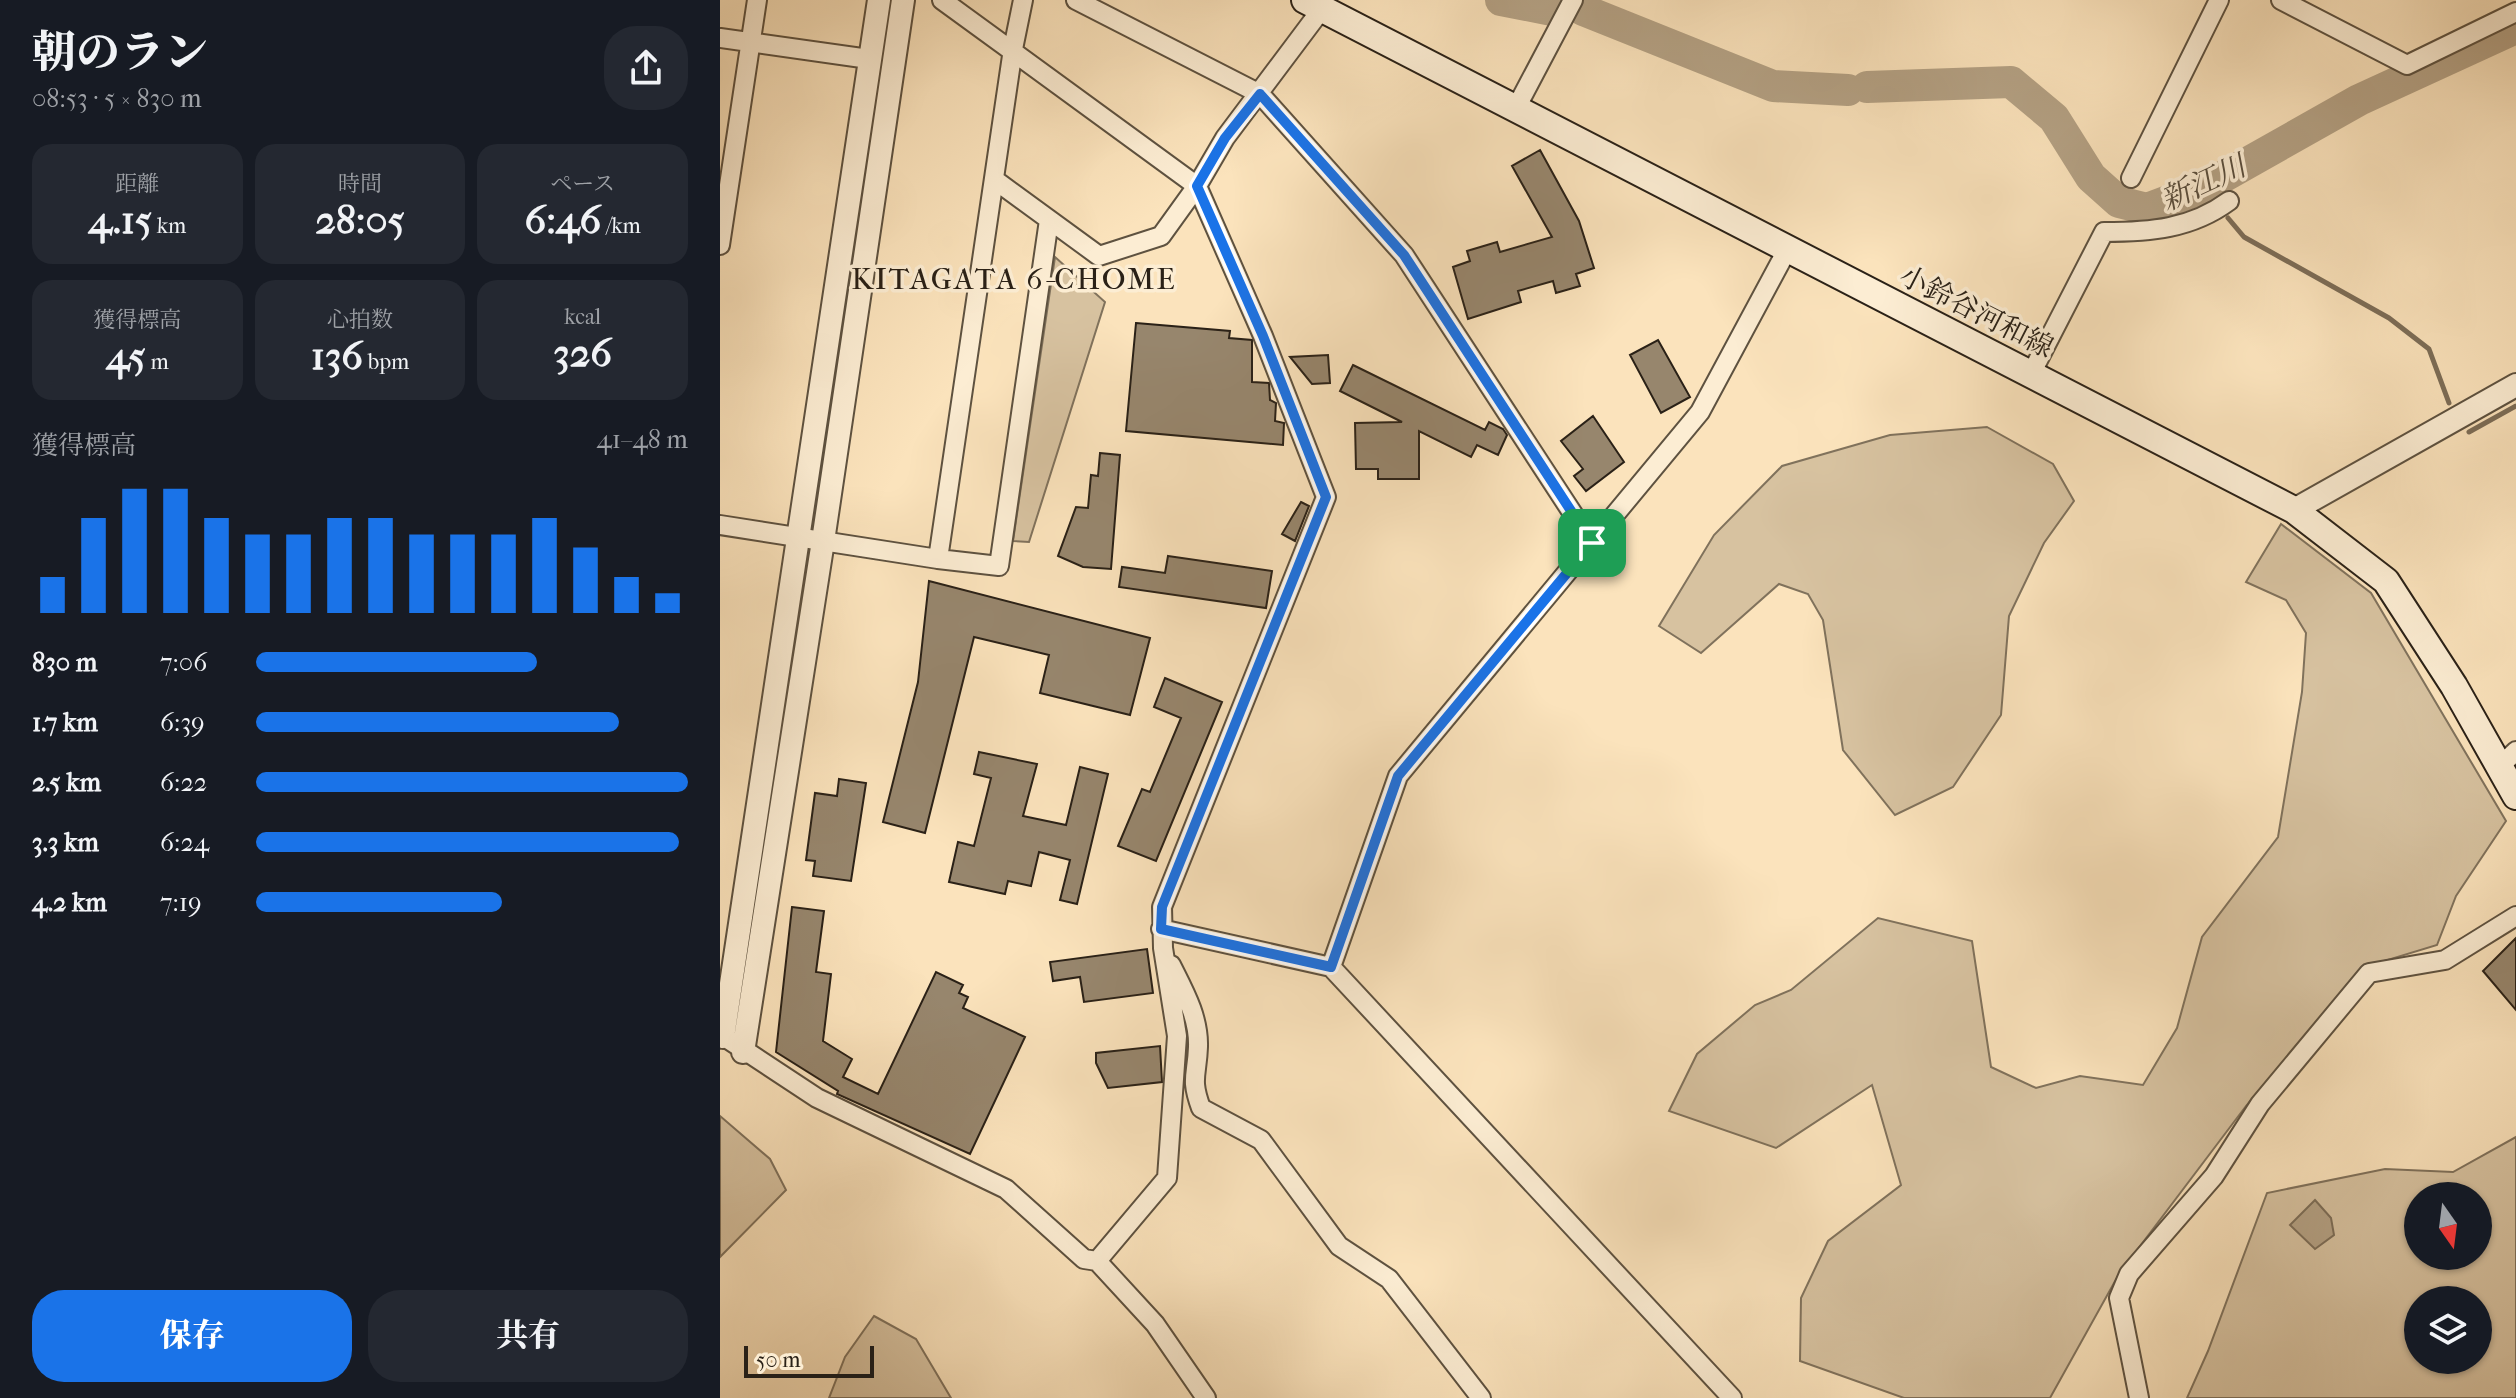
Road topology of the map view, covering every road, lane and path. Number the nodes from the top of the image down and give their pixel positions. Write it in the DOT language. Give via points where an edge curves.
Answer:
graph roads {
  1 [pos="757,0"];
  2 [pos="879,0"];
  3 [pos="903,0"];
  4 [pos="942,0"];
  5 [pos="1023,0"];
  6 [pos="1076,0"];
  7 [pos="1573,0"];
  8 [pos="2219,0"];
  9 [pos="2281,0"];
  10 [pos="1313,5"];
  11 [pos="2516,12"];
  12 [pos="720,38"];
  13 [pos="750,43"];
  14 [pos="1013,49"];
  15 [pos="869,59"];
  16 [pos="1260,94"];
  17 [pos="1515,110"];
  18 [pos="726,158"];
  19 [pos="2131,178"];
  20 [pos="995,180"];
  21 [pos="1197,186"];
  22 [pos="2229,201"];
  23 [pos="1049,220"];
  24 [pos="720,245"];
  25 [pos="1787,250"];
  26 [pos="2031,374"];
  27 [pos="2516,385"];
  28 [pos="2294,510"];
  29 [pos="720,525"];
  30 [pos="797,536"];
  31 [pos="823,541"];
  32 [pos="1592,543"];
  33 [pos="938,559"];
  34 [pos="2508,759"];
  35 [pos="2516,796"];
  36 [pos="2516,916"];
  37 [pos="1162,939"];
  38 [pos="1331,967"];
  39 [pos="722,1036"];
  40 [pos="743,1052"];
  41 [pos="1097,1261"];
  42 [pos="1206,1398"];
  43 [pos="1481,1398"];
  44 [pos="1732,1398"];
  45 [pos="2139,1398"];
  1 -- 13 [label="street"];
  2 -- 15 [label="street"];
  3 -- 31 [label="street"];
  4 -- 14 [label="street"];
  5 -- 14 [label="street"];
  6 -- 16 [label="street"];
  7 -- 17 [label="street"];
  8 -- 19 [label="street"];
  9 -- 11 [label="street" via="2407,65"];
  10 -- 16 [label="street"];
  10 -- 17 [label="main road, 小鈴谷河和線"];
  12 -- 13 [label="street"];
  13 -- 15 [label="street"];
  13 -- 18 [label="street"];
  14 -- 20 [label="street"];
  14 -- 21 [label="street"];
  15 -- 30 [label="street"];
  16 -- 21 [label="street" via="1225,138"];
  16 -- 32 [label="street" via="1404,255"];
  17 -- 25 [label="main road, 小鈴谷河和線"];
  18 -- 24 [label="street"];
  20 -- 23 [label="street"];
  20 -- 33 [label="street"];
  21 -- 23 [label="street" via="1161,236 1099,256"];
  21 -- 37 [label="street" via="1326,497 1168,893"];
  22 -- 26 [label="street" via="2210,215 2158,232 2104,232"];
  23 -- 33 [label="street" via="999,566"];
  25 -- 26 [label="main road, 小鈴谷河和線"];
  25 -- 32 [label="street" via="1700,412"];
  26 -- 28 [label="main road, 小鈴谷河和線"];
  27 -- 28 [label="street"];
  28 -- 34 [label="main road, 小鈴谷河和線" via="2386,581"];
  29 -- 30 [label="street"];
  30 -- 31 [label="street"];
  30 -- 39 [label="street"];
  31 -- 33 [label="street"];
  31 -- 40 [label="street"];
  32 -- 38 [label="street" via="1398,776"];
  34 -- 35 [label="main road, 小鈴谷河和線"];
  36 -- 45 [label="street" via="2445,960 2369,973 2260,1104 2214,1176 2129,1274 2119,1298"];
  37 -- 38 [label="street"];
  37 -- 41 [label="street" via="1177,1036 1167,1178"];
  37 -- 43 [label="street" via="1193,1010 1198,1046 1192,1084 1201,1108 1261,1140 1339,1246 1389,1279"];
  38 -- 44 [label="street"];
  39 -- 40 [label="street"];
  40 -- 41 [label="street" via="817,1098 1006,1189 1084,1259"];
  41 -- 42 [label="street" via="1155,1324"];
}
